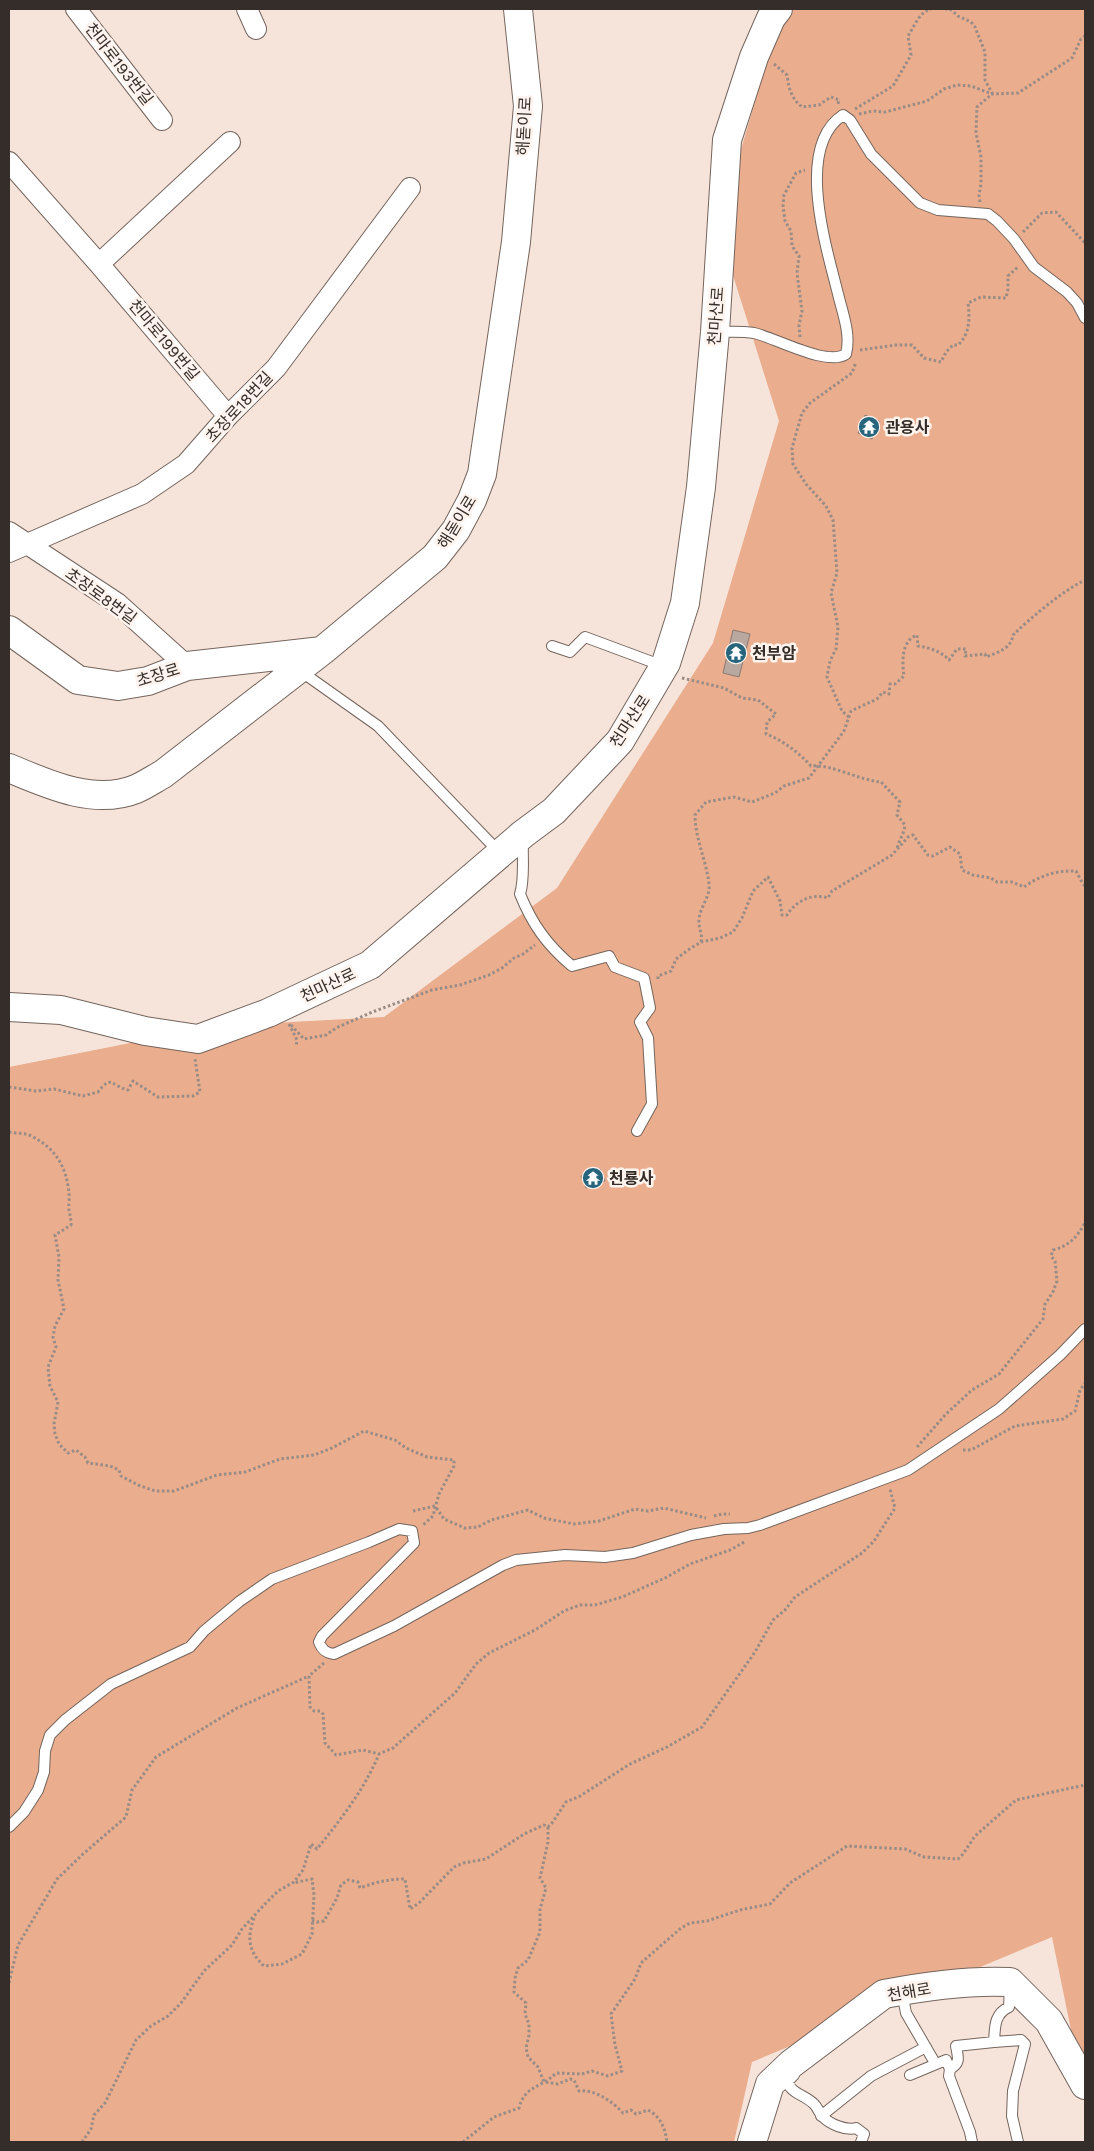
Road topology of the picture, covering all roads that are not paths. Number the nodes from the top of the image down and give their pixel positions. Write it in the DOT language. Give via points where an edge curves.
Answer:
graph roads {
  1 [pos="76,9"];
  2 [pos="518,9"];
  3 [pos="778,9"];
  4 [pos="162,120"];
  5 [pos="230,142"];
  6 [pos="9,162"];
  7 [pos="410,188"];
  8 [pos="99,264"];
  9 [pos="1085,318"];
  10 [pos="715,332"];
  11 [pos="228,416"];
  12 [pos="9,532"];
  13 [pos="27,544"];
  14 [pos="9,552"];
  15 [pos="9,630"];
  16 [pos="552,646"];
  17 [pos="322,651"];
  18 [pos="188,666"];
  19 [pos="298,670"];
  20 [pos="662,670"];
  21 [pos="9,768"];
  22 [pos="523,834"];
  23 [pos="501,854"];
  24 [pos="9,1007"];
  25 [pos="637,1131"];
  26 [pos="1085,1329"];
  27 [pos="9,1827"];
  28 [pos="1010,1982"];
  29 [pos="902,1991"];
  30 [pos="994,2042"];
  31 [pos="926,2047"];
  32 [pos="935,2063"];
  33 [pos="791,2064"];
  34 [pos="950,2069"];
  35 [pos="910,2075"];
  36 [pos="1085,2084"];
  37 [pos="822,2116"];
  38 [pos="752,2142"];
  39 [pos="861,2142"];
  40 [pos="972,2142"];
  41 [pos="1018,2142"];
  1 -- 4 [label="street, 천마로193번길"];
  2 -- 17 [label="street, 해돋이로" via="528,106 516,242 482,474 456,530 435,558"];
  3 -- 10 [label="street, 천마산로" via="754,57 727,140"];
  5 -- 8 [label="street"];
  6 -- 8 [label="street, 천마로199번길"];
  7 -- 11 [label="street, 초장로18번길" via="276,368"];
  8 -- 11 [label="street, 천마로199번길"];
  9 -- 10 [label="lane" via="1067,292 1028,261 1013,239 988,214 938,210 920,204 871,154 850,120 843,115 825,137 817,185 823,230 848,331 846,354 842,358 818,356 746,332"];
  10 -- 20 [label="street, 천마산로" via="701,487 685,603"];
  11 -- 13 [label="street, 초장로18번길" via="186,464 142,494"];
  12 -- 13 [label="street, 초장로8번길"];
  13 -- 14 [label="street, 초장로18번길"];
  13 -- 18 [label="street, 초장로8번길" via="117,603"];
  15 -- 18 [label="street, 초장로" via="78,680 118,686 148,681"];
  16 -- 20 [label="lane" via="570,652 585,637"];
  17 -- 18 [label="street, 초장로"];
  17 -- 19 [label="street, 해돋이로"];
  19 -- 21 [label="street, 해돋이로" via="163,774 135,789 113,795 70,792"];
  19 -- 23 [label="lane" via="378,726"];
  20 -- 22 [label="street, 천마산로" via="620,741 554,811"];
  22 -- 23 [label="street, 천마산로"];
  22 -- 25 [label="lane" via="520,894 543,938 572,966 609,956 615,967 644,978 650,1008 640,1022 648,1038 652,1104"];
  23 -- 24 [label="street, 천마산로" via="370,965 268,1013 198,1038 145,1031 61,1010"];
  26 -- 27 [label="lane" via="1060,1356 999,1409 908,1470 760,1526 692,1535 605,1557 565,1555 516,1560 394,1626 334,1654 328,1654 322,1648 319,1642 322,1636 414,1544 412,1531 399,1528 272,1580 240,1601 190,1647 111,1684 65,1720 50,1735 38,1790 24,1812"];
  28 -- 29 [label="street, 천해로" via="989,1981"];
  28 -- 30 [label="lane" via="1009,2007 995,2021"];
  28 -- 36 [label="street" via="1049,2021"];
  29 -- 31 [label="lane" via="906,2013"];
  29 -- 33 [label="street, 천해로" via="884,1994"];
  30 -- 34 [label="lane" via="956,2046 959,2061"];
  30 -- 41 [label="lane" via="1021,2040 1025,2044 1013,2091 1012,2116"];
  31 -- 32 [label="lane"];
  31 -- 37 [label="lane" via="871,2076"];
  32 -- 34 [label="lane" via="946,2060"];
  32 -- 35 [label="lane"];
  33 -- 37 [label="lane" via="796,2073 787,2082 790,2088 815,2104"];
  33 -- 38 [label="street, 천해로" via="770,2084"];
  34 -- 40 [label="lane" via="949,2076"];
  37 -- 39 [label="lane" via="831,2124 850,2130 856,2128 864,2134"];
}
